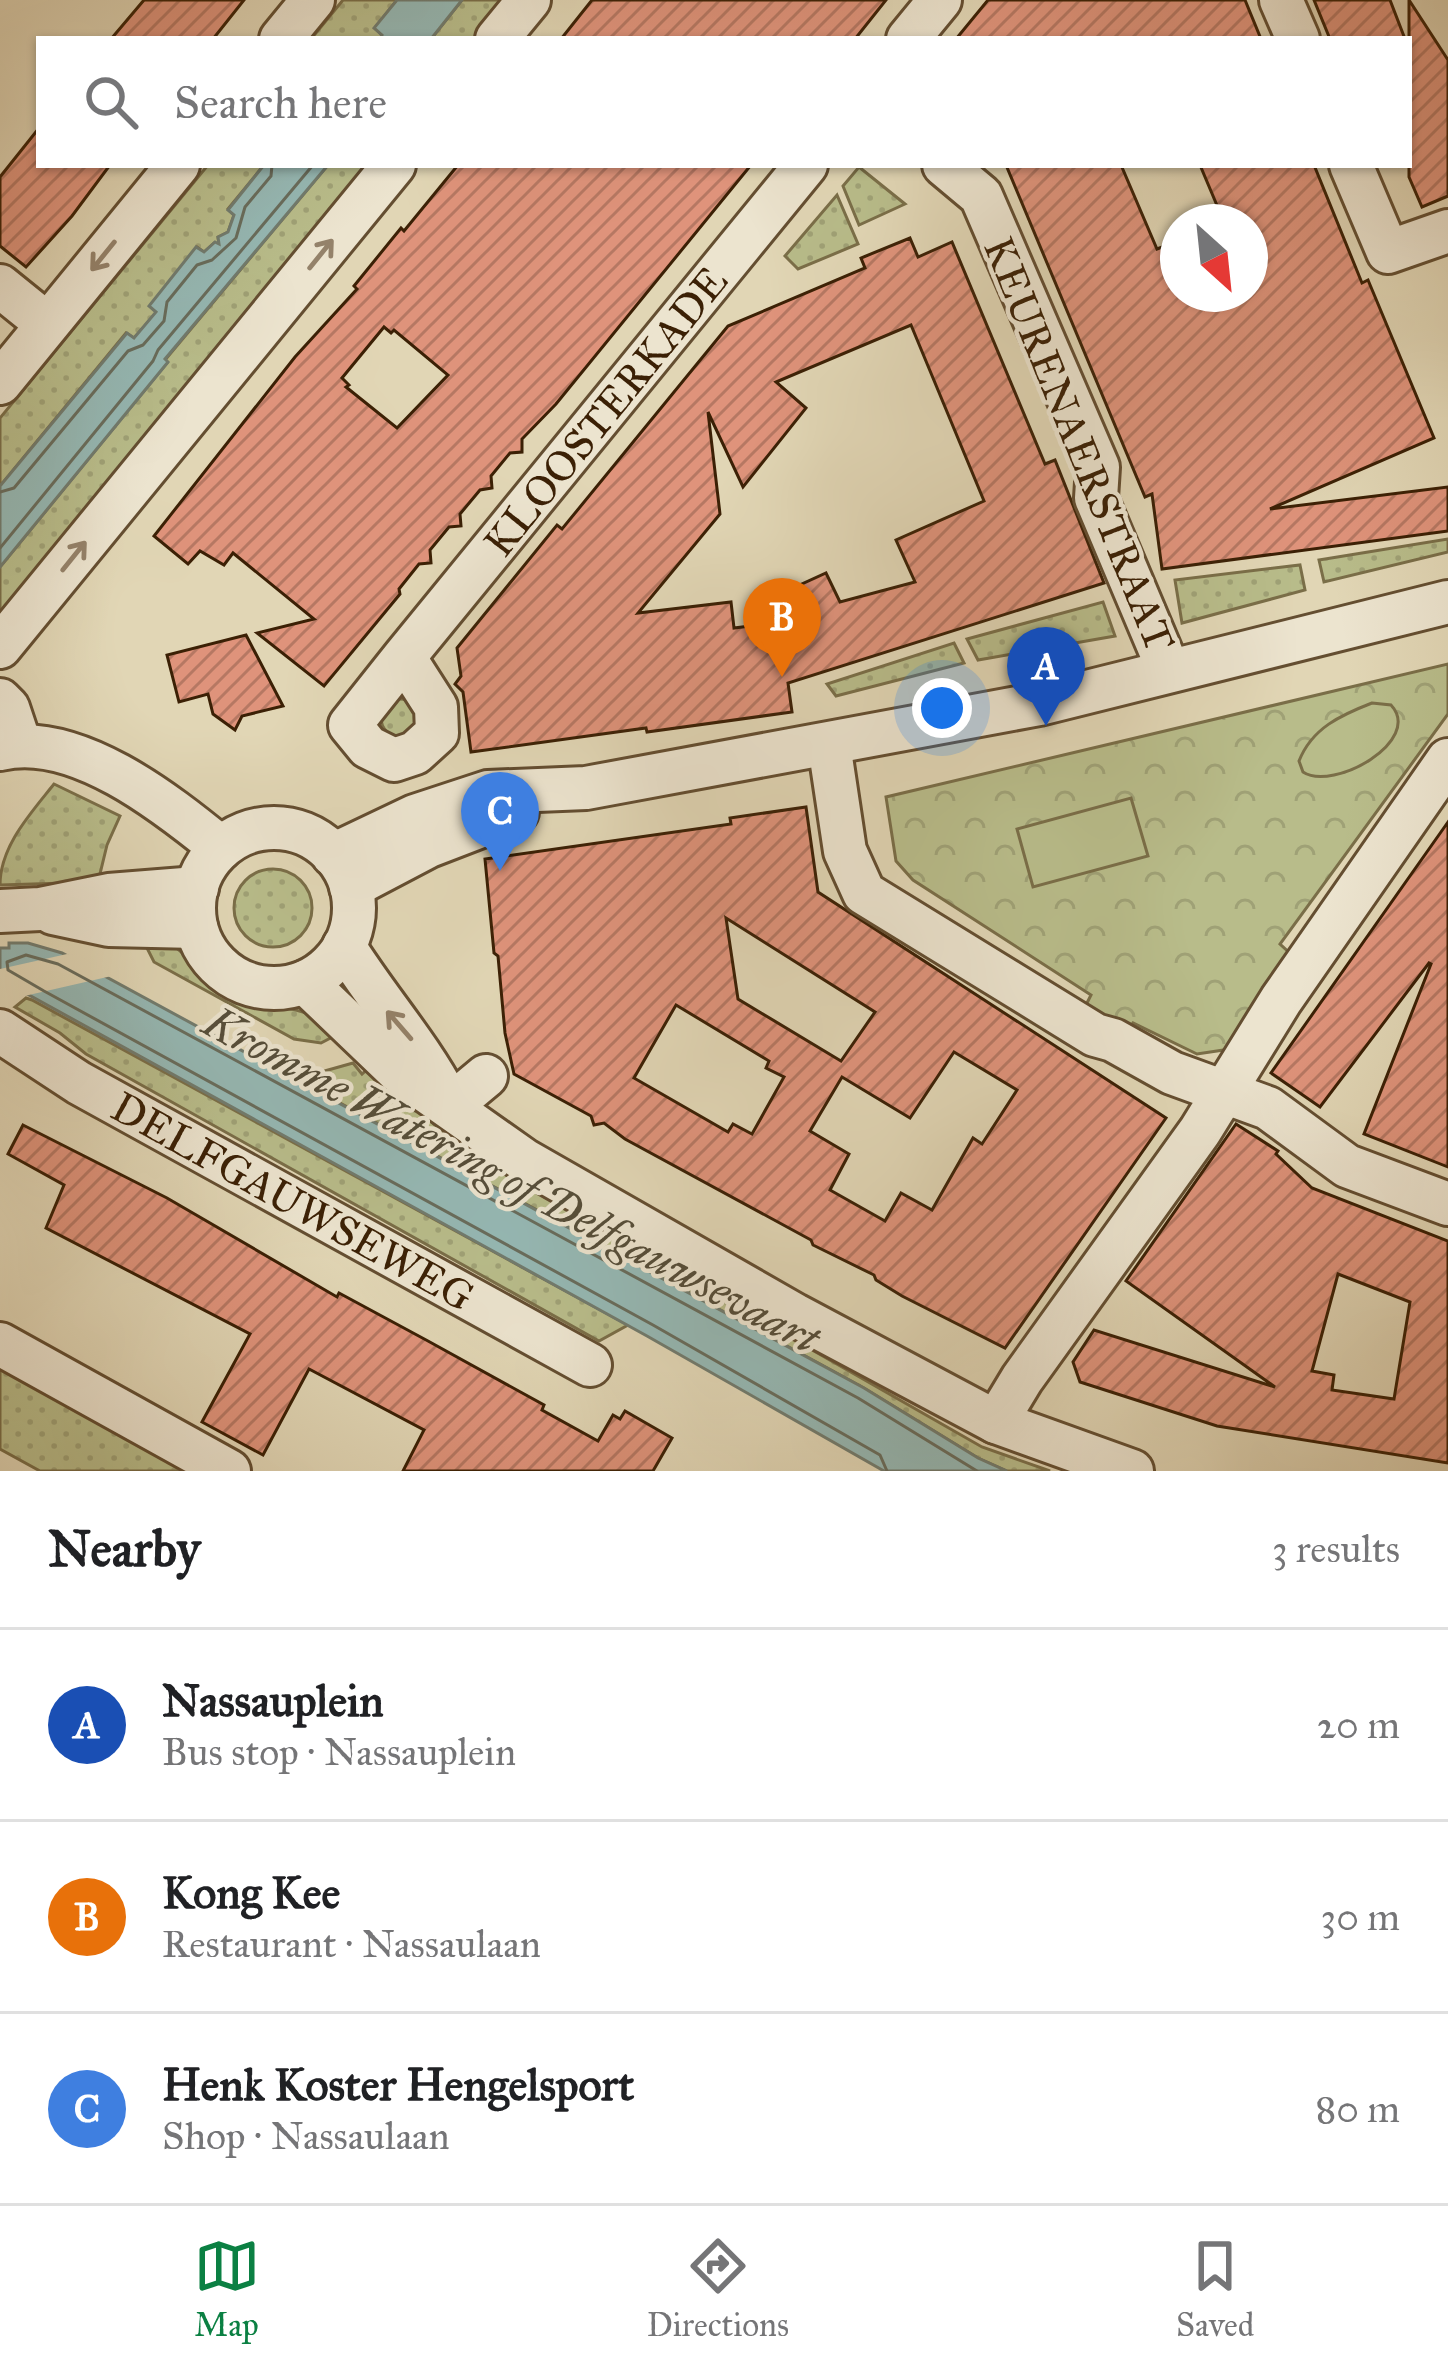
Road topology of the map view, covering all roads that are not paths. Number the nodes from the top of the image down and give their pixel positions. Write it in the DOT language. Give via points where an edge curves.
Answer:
graph roads {
  1 [pos="313,0"];
  2 [pos="529,0"];
  3 [pos="940,0"];
  4 [pos="1281,0"];
  5 [pos="283,36"];
  6 [pos="499,36"];
  7 [pos="910,36"];
  8 [pos="1297,36"];
  9 [pos="176,168"];
  10 [pos="392,168"];
  11 [pos="804,168"];
  12 [pos="948,168"];
  13 [pos="1352,168"];
  14 [pos="1448,230"];
  15 [pos="0,286"];
  16 [pos="47,324"];
  17 [pos="0,382"];
  18 [pos="1448,602"];
  19 [pos="0,647"];
  20 [pos="404,657"];
  21 [pos="1169,671"];
  22 [pos="0,700"];
  23 [pos="829,744"];
  24 [pos="10,747"];
  25 [pos="1444,774"];
  26 [pos="221,848"];
  27 [pos="342,871"];
  28 [pos="196,907"];
  29 [pos="20,910"];
  30 [pos="344,946"];
  31 [pos="305,982"];
  32 [pos="0,1031"];
  33 [pos="485,1076"];
  34 [pos="1226,1090"];
  35 [pos="450,1106"];
  36 [pos="1448,1204"];
  37 [pos="0,1344"];
  38 [pos="590,1364"];
  39 [pos="996,1422"];
  40 [pos="230,1471"];
  41 [pos="1132,1471"];
  1 -- 5 [label="street"];
  2 -- 6 [label="street"];
  3 -- 7 [label="street"];
  4 -- 8 [label="street"];
  9 -- 16 [label="street, one-way"];
  19 -- 10 [label="street, one-way"];
  11 -- 20 [label="street, KLOOSTERKADE"];
  12 -- 21 [label="street, KEURENAERSTRAAT" via="981,196 1098,467 1096,498"];
  13 -- 14 [label="street" via="1388,252"];
  15 -- 16 [label="street"];
  16 -- 17 [label="street"];
  18 -- 21 [label="street"];
  21 -- 23 [label="street"];
  22 -- 24 [label="street" via="8,708"];
  23 -- 27 [label="street" via="586,788 488,792 415,816"];
  23 -- 34 [label="street" via="845,851 864,893 1095,1035"];
  24 -- 26 [label="street" via="98,766 169,806"];
  25 -- 34 [label="street"];
  26 -- 27 [label="street" via="272,828 311,837"];
  26 -- 28 [label="street" via="206,866"];
  27 -- 30 [label="street" via="353,917"];
  28 -- 29 [label="street" via="109,925"];
  28 -- 31 [label="street" via="214,961 229,975 266,987"];
  30 -- 31 [label="street"];
  35 -- 30 [label="street, one-way" via="423,1054"];
  31 -- 35 [label="street" via="398,1071"];
  32 -- 38 [label="street, DELFGAUWSEWEG" via="79,1083"];
  33 -- 35 [label="street"];
  34 -- 36 [label="street" via="1268,1108 1346,1166"];
  34 -- 39 [label="street"];
  35 -- 39 [label="street" via="524,1160"];
  37 -- 40 [label="street"];
  39 -- 41 [label="street"];
}
